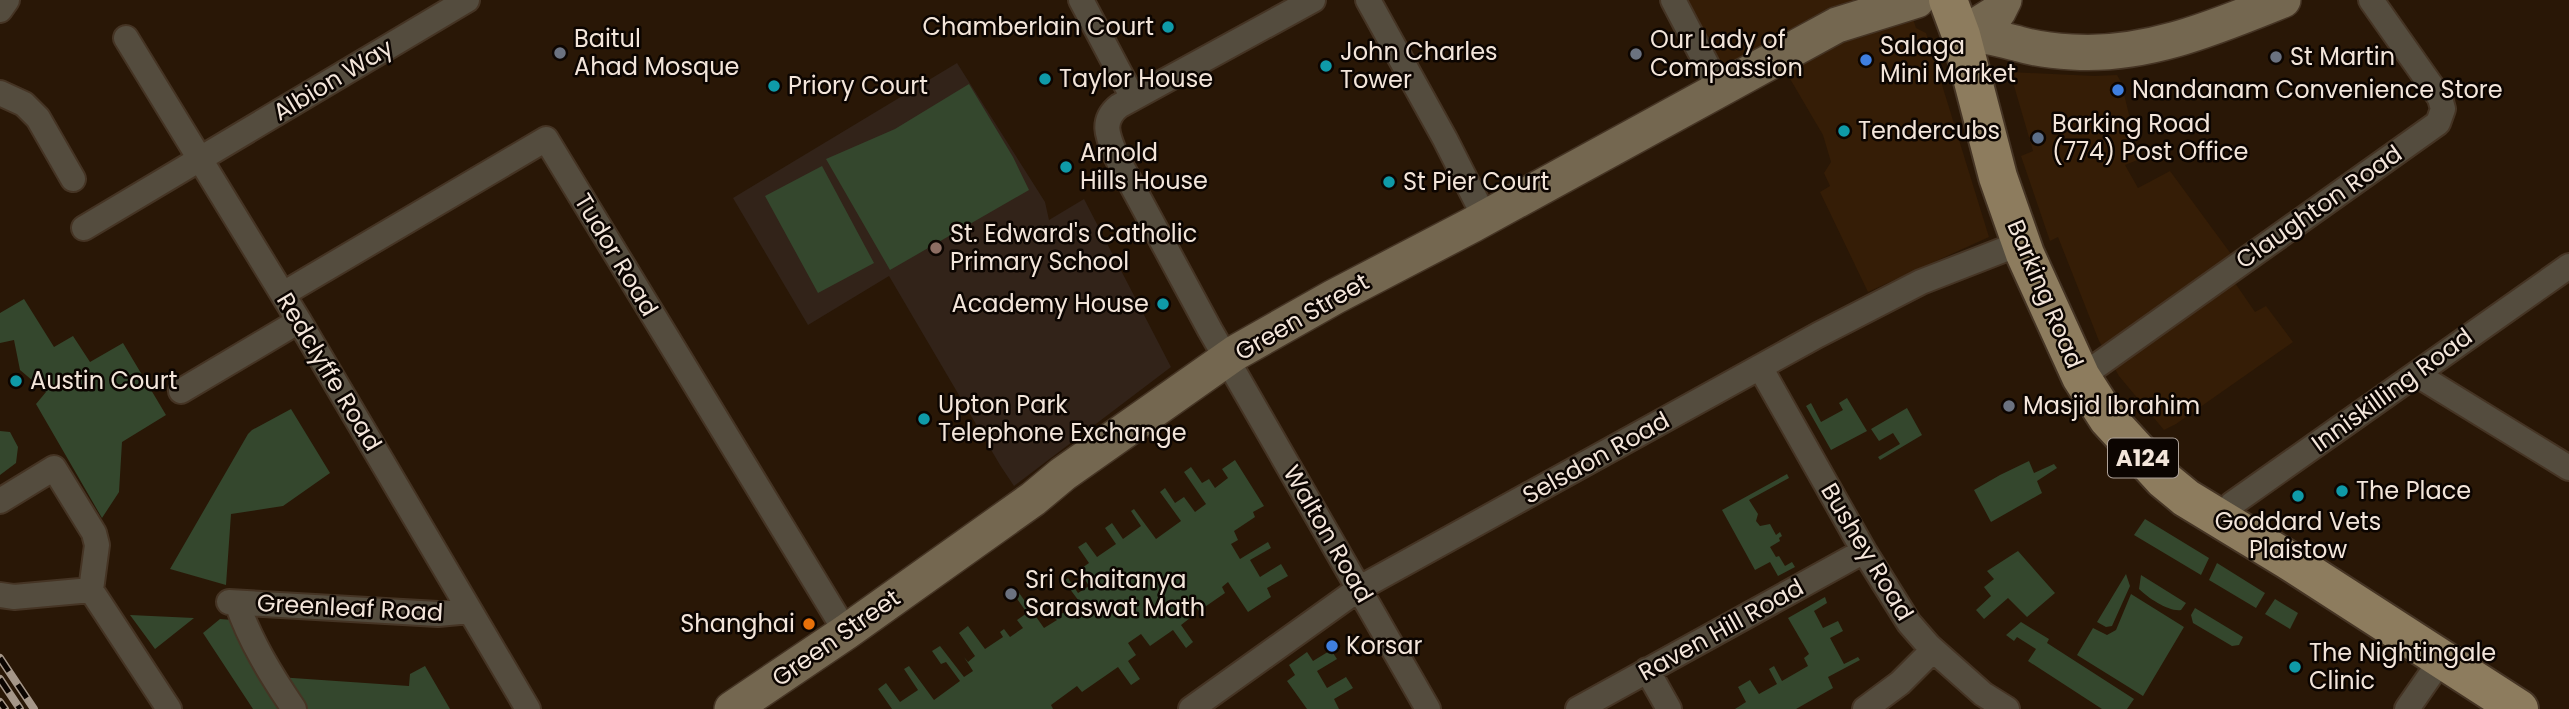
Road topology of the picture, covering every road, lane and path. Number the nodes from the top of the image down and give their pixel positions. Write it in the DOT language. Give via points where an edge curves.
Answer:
graph roads {
  1 [pos="7,0"];
  2 [pos="467,0"];
  3 [pos="1081,0"];
  4 [pos="1313,0"];
  5 [pos="1368,0"];
  6 [pos="1673,0"];
  7 [pos="1917,0"];
  8 [pos="2004,0"];
  9 [pos="2283,0"];
  10 [pos="2371,0"];
  11 [pos="0,10"];
  12 [pos="1955,17"];
  13 [pos="125,38"];
  14 [pos="1719,88"];
  15 [pos="0,93"];
  16 [pos="1133,98"];
  17 [pos="199,160"];
  18 [pos="73,179"];
  19 [pos="1485,218"];
  20 [pos="84,228"];
  21 [pos="2021,243"];
  22 [pos="2569,266"];
  23 [pos="282,295"];
  24 [pos="299,321"];
  25 [pos="1227,359"];
  26 [pos="1760,367"];
  27 [pos="2416,374"];
  28 [pos="2081,377"];
  29 [pos="181,391"];
  30 [pos="2569,468"];
  31 [pos="0,501"];
  32 [pos="2221,520"];
  33 [pos="1864,551"];
  34 [pos="1360,588"];
  35 [pos="91,590"];
  36 [pos="0,595"];
  37 [pos="470,611"];
  38 [pos="846,632"];
  39 [pos="1933,650"];
  40 [pos="2441,660"];
  41 [pos="1647,670"];
  42 [pos="169,709"];
  43 [pos="294,709"];
  44 [pos="528,709"];
  45 [pos="732,709"];
  46 [pos="1191,709"];
  47 [pos="1428,709"];
  48 [pos="1578,709"];
  49 [pos="1669,709"];
  50 [pos="1865,709"];
  51 [pos="2007,709"];
  52 [pos="2407,709"];
  53 [pos="2519,709"];
  1 -- 11 [label="street"];
  2 -- 17 [label="street, Albion Way"];
  3 -- 16 [label="street"];
  4 -- 16 [label="street, Walton Road"];
  5 -- 19 [label="street"];
  6 -- 14 [label="street"];
  7 -- 14 [label="main road, Green Street" via="1837,25"];
  8 -- 12 [label="main road" via="1997,12"];
  9 -- 12 [label="main road" via="2175,40 2121,52 2020,45 1990,36"];
  10 -- 28 [label="street, Claughton Road" via="2440,98 2443,109 2438,123"];
  12 -- 21 [label="main road, Barking Road / A124" via="1998,177"];
  13 -- 17 [label="street, Redclyffe Road"];
  14 -- 19 [label="main road, Green Street"];
  15 -- 18 [label="street" via="24,104 38,118"];
  16 -- 25 [label="street, Walton Road" via="1112,112 1107,135"];
  17 -- 20 [label="street, Albion Way"];
  17 -- 23 [label="street, Redclyffe Road"];
  19 -- 25 [label="main road, Green Street"];
  21 -- 26 [label="street, Selsdon Road" via="1921,282"];
  21 -- 28 [label="main road, Barking Road / A124"];
  22 -- 27 [label="street, Inniskilling Road"];
  23 -- 24 [label="street, Redclyffe Road"];
  23 -- 38 [label="street, Tudor Road" via="546,139"];
  24 -- 29 [label="street"];
  24 -- 37 [label="street, Redclyffe Road"];
  25 -- 34 [label="street, Walton Road"];
  25 -- 38 [label="main road, Green Street"];
  26 -- 33 [label="street, Bushey Road"];
  26 -- 34 [label="street, Selsdon Road"];
  27 -- 30 [label="street"];
  27 -- 32 [label="street, Inniskilling Road" via="2232,504"];
  28 -- 32 [label="main road, Barking Road / A124" via="2108,419 2163,479"];
  31 -- 35 [label="street" via="54,468 94,533 97,545"];
  32 -- 40 [label="main road, Barking Road / A124"];
  33 -- 39 [label="street, Bushey Road" via="1909,623"];
  33 -- 41 [label="street, Raven Hill Road"];
  34 -- 46 [label="street, Selsdon Road"];
  34 -- 47 [label="street, Walton Road"];
  35 -- 36 [label="street"];
  35 -- 42 [label="street"];
  37 -- 43 [label="street, Greenleaf Road" via="438,614 233,603 267,670"];
  37 -- 44 [label="street, Redclyffe Road"];
  38 -- 45 [label="main road, Green Street"];
  39 -- 50 [label="street"];
  39 -- 51 [label="street, Bushey Road"];
  40 -- 52 [label="street"];
  40 -- 53 [label="main road, Barking Road / A124"];
  41 -- 48 [label="street, Raven Hill Road"];
  41 -- 49 [label="street"];
}
